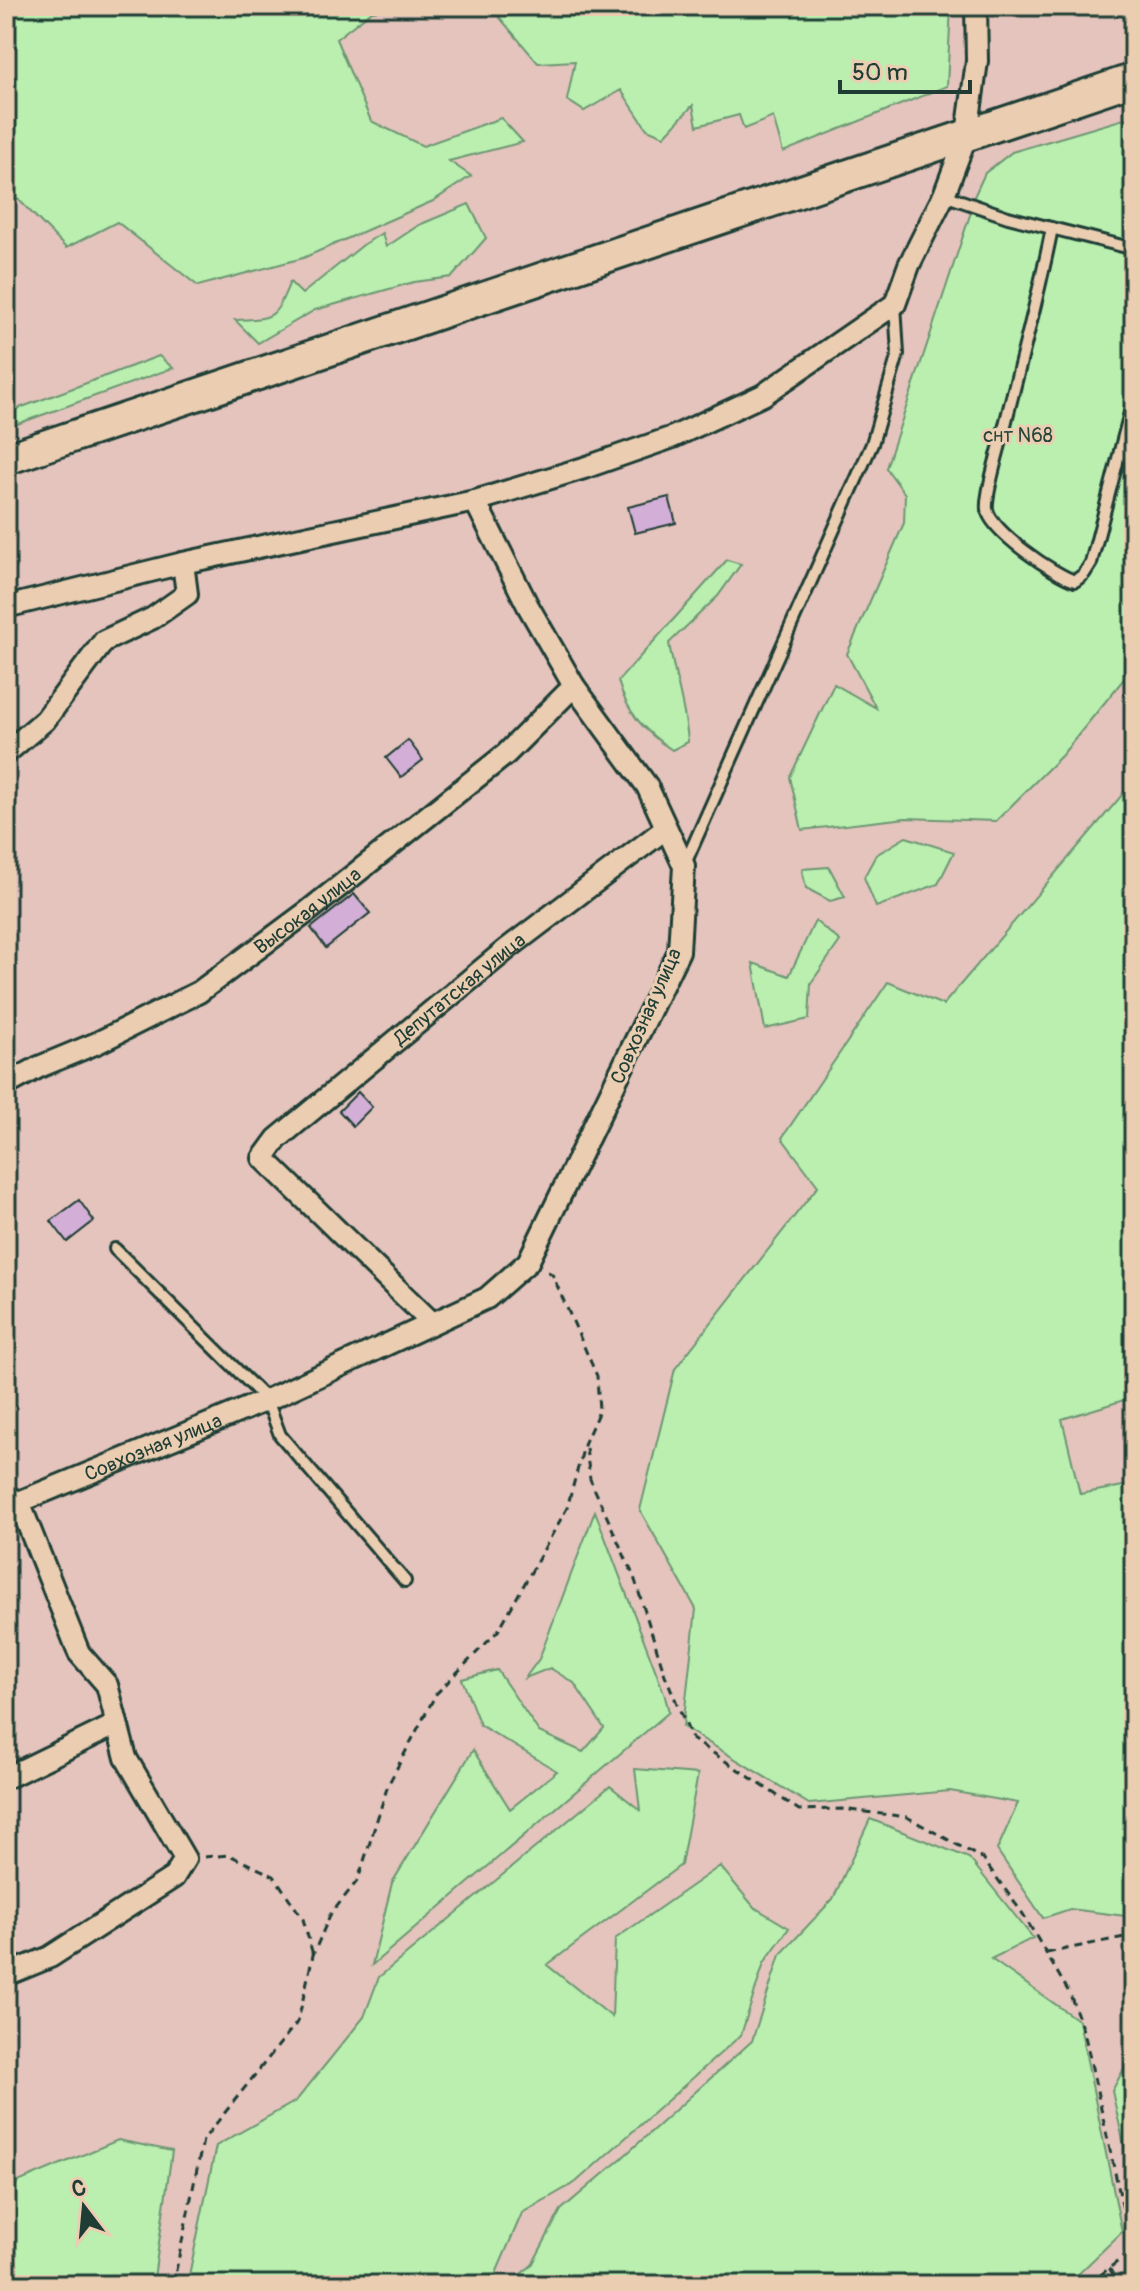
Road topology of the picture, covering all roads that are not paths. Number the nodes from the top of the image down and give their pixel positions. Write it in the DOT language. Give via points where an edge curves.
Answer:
graph roads {
  1 [pos="976,6"];
  2 [pos="1134,79"];
  3 [pos="967,134"];
  4 [pos="944,195"];
  5 [pos="1052,228"];
  6 [pos="1133,247"];
  7 [pos="895,304"];
  8 [pos="1134,397"];
  9 [pos="6,459"];
  10 [pos="475,501"];
  11 [pos="183,563"];
  12 [pos="6,607"];
  13 [pos="574,686"];
  14 [pos="6,753"];
  15 [pos="665,829"];
  16 [pos="684,866"];
  17 [pos="6,1085"];
  18 [pos="115,1249"];
  19 [pos="432,1323"];
  20 [pos="267,1400"];
  21 [pos="10,1504"];
  22 [pos="405,1581"];
  23 [pos="117,1724"];
  24 [pos="6,1778"];
  25 [pos="6,1975"];
  1 -- 3 [label="street" via="977,61"];
  2 -- 3 [label="street"];
  3 -- 4 [label="street"];
  3 -- 9 [label="street"];
  4 -- 5 [label="lane"];
  4 -- 7 [label="street"];
  5 -- 6 [label="lane"];
  5 -- 8 [label="lane" via="987,509 993,525 1060,576 1075,581 1091,563"];
  7 -- 10 [label="street" via="763,395 673,437"];
  7 -- 16 [label="lane" via="898,354 872,444"];
  10 -- 11 [label="street"];
  10 -- 13 [label="street"];
  11 -- 12 [label="street"];
  11 -- 14 [label="street" via="187,594 153,618 104,641 45,720"];
  13 -- 15 [label="street" via="647,786"];
  13 -- 17 [label="street, Высокая улица" via="506,754 199,992"];
  15 -- 16 [label="street"];
  15 -- 19 [label="street, Депутатская улица" via="507,949 277,1139 263,1158"];
  16 -- 19 [label="street, Совхозная улица" via="679,951 528,1262 487,1298"];
  18 -- 20 [label="lane"];
  19 -- 20 [label="street, Совхозная улица"];
  20 -- 21 [label="street, Совхозная улица"];
  20 -- 22 [label="lane" via="280,1435"];
  21 -- 23 [label="street" via="79,1653 107,1685"];
  23 -- 24 [label="street"];
  23 -- 25 [label="street" via="126,1758 185,1859 174,1877 50,1957"];
}
